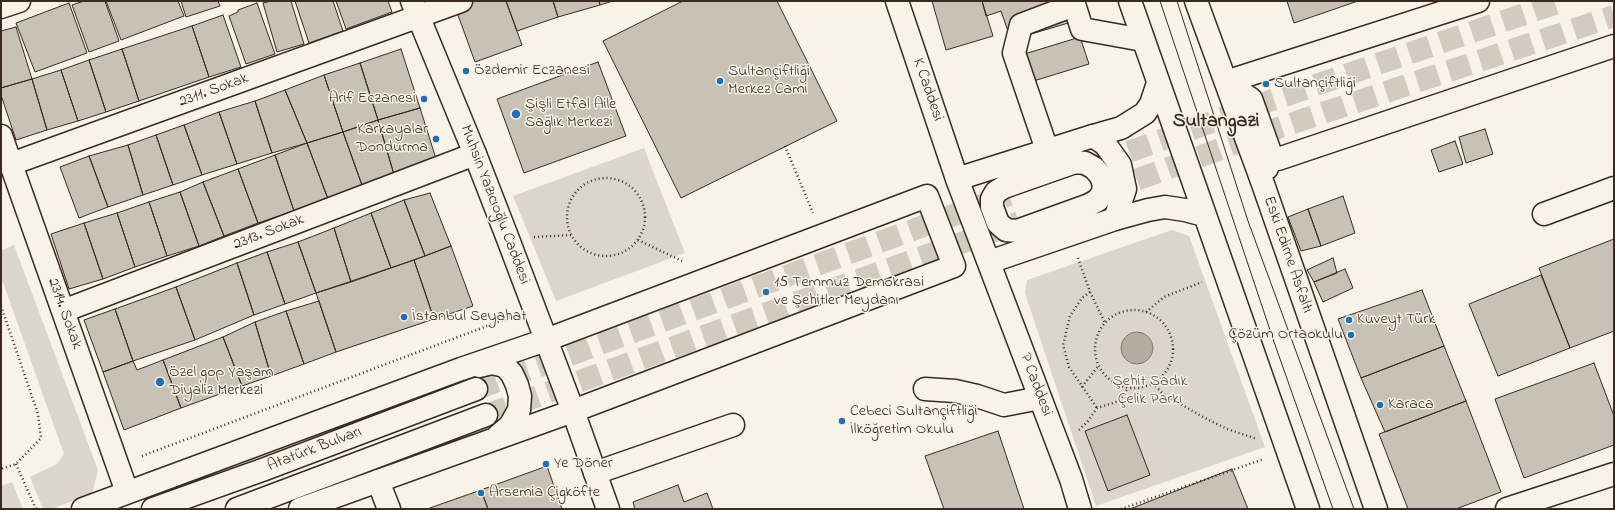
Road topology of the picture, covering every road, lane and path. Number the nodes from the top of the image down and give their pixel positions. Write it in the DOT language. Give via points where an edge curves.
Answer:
graph roads {
  1 [pos="19,1"];
  2 [pos="461,1"];
  3 [pos="897,1"];
  4 [pos="1130,1"];
  5 [pos="1196,1"];
  6 [pos="1478,1"];
  7 [pos="1074,3"];
  8 [pos="1,7"];
  9 [pos="415,9"];
  10 [pos="1143,40"];
  11 [pos="1614,46"];
  12 [pos="1226,82"];
  13 [pos="1158,83"];
  14 [pos="1,136"];
  15 [pos="1093,136"];
  16 [pos="785,146"];
  17 [pos="1047,150"];
  18 [pos="475,154"];
  19 [pos="1271,155"];
  20 [pos="11,164"];
  21 [pos="957,179"];
  22 [pos="1263,184"];
  23 [pos="1614,188"];
  24 [pos="1064,214"];
  25 [pos="1544,214"];
  26 [pos="1204,215"];
  27 [pos="1115,218"];
  28 [pos="572,235"];
  29 [pos="823,235"];
  30 [pos="508,239"];
  31 [pos="638,240"];
  32 [pos="1076,252"];
  33 [pos="989,262"];
  34 [pos="1224,274"];
  35 [pos="713,276"];
  36 [pos="1090,292"];
  37 [pos="1,306"];
  38 [pos="63,312"];
  39 [pos="1146,312"];
  40 [pos="516,316"];
  41 [pos="1105,324"];
  42 [pos="546,340"];
  43 [pos="1099,365"];
  44 [pos="461,369"];
  45 [pos="1153,383"];
  46 [pos="1082,387"];
  47 [pos="1128,388"];
  48 [pos="476,390"];
  49 [pos="925,390"];
  50 [pos="1040,398"];
  51 [pos="1097,408"];
  52 [pos="573,411"];
  53 [pos="486,415"];
  54 [pos="733,425"];
  55 [pos="1080,437"];
  56 [pos="496,438"];
  57 [pos="1287,450"];
  58 [pos="16,464"];
  59 [pos="118,465"];
  60 [pos="1,469"];
  61 [pos="595,473"];
  62 [pos="1614,474"];
  63 [pos="378,481"];
  64 [pos="127,492"];
  65 [pos="36,509"];
  66 [pos="83,509"];
  67 [pos="153,509"];
  68 [pos="237,509"];
  69 [pos="300,509"];
  70 [pos="389,509"];
  71 [pos="608,509"];
  72 [pos="1080,509"];
  73 [pos="1121,509"];
  74 [pos="1308,509"];
  75 [pos="1376,509"];
  76 [pos="1507,509"];
  1 -- 8 [label="street"];
  2 -- 9 [label="street, 2311. Sokak"];
  3 -- 21 [label="street, K Caddesi"];
  4 -- 10 [label="street"];
  5 -- 12 [label="street, Eski Edirne Asfaltı"];
  6 -- 12 [label="street"];
  7 -- 10 [label="street" via="1082,29"];
  7 -- 17 [label="street" via="1021,26 1014,53"];
  9 -- 18 [label="street, Muhsin Yazıcıoğlu Caddesi"];
  9 -- 20 [label="street, 2311. Sokak"];
  10 -- 13 [label="street"];
  11 -- 19 [label="street" via="1278,159"];
  12 -- 19 [label="street" via="1251,99"];
  12 -- 22 [label="street, Eski Edirne Asfaltı"];
  13 -- 15 [label="street" via="1152,104 1145,113 1121,128"];
  13 -- 26 [label="street"];
  14 -- 20 [label="street, 2314. Sokak"];
  15 -- 17 [label="street"];
  15 -- 27 [label="street" via="1105,144 1120,165 1125,189"];
  16 -- 29 [label="path"];
  17 -- 21 [label="street"];
  18 -- 30 [label="street, Muhsin Yazıcıoğlu Caddesi"];
  18 -- 38 [label="street, 2313. Sokak"];
  19 -- 22 [label="street"];
  20 -- 38 [label="street, 2314. Sokak"];
  21 -- 33 [label="street, K Caddesi"];
  22 -- 75 [label="street, Eski Edirne Asfaltı"];
  23 -- 25 [label="street"];
  24 -- 24 [label="street" via="1089,206 1098,200 1103,192 1101,176 1085,163 1075,162 1004,187 996,192 992,199 998,224 1006,230 1017,231"];
  26 -- 27 [label="street" via="1166,207"];
  26 -- 34 [label="street"];
  27 -- 33 [label="street"];
  28 -- 30 [label="path"];
  28 -- 31 [label="path" via="580,245 591,252 603,255 616,254 628,249"];
  28 -- 31 [label="path" via="568,223 568,210 572,198 580,188 602,178 626,183 642,202 644,228"];
  29 -- 35 [label="street"];
  29 -- 52 [label="street" via="927,196 954,266"];
  30 -- 42 [label="street, Muhsin Yazıcıoğlu Caddesi"];
  31 -- 35 [label="path"];
  32 -- 36 [label="path"];
  33 -- 50 [label="street, P Caddesi"];
  34 -- 39 [label="path" via="1164,297"];
  34 -- 57 [label="street"];
  35 -- 42 [label="street"];
  36 -- 41 [label="path"];
  36 -- 46 [label="path" via="1082,298 1070,316 1064,345 1069,367"];
  37 -- 58 [label="path" via="38,414 41,438"];
  38 -- 59 [label="street, 2314. Sokak"];
  39 -- 41 [label="path" via="1121,312"];
  39 -- 45 [label="path" via="1158,318 1166,327 1173,345 1170,364 1163,375"];
  40 -- 59 [label="path"];
  41 -- 43 [label="path" via="1096,340 1095,353"];
  42 -- 44 [label="street"];
  42 -- 52 [label="street, Muhsin Yazıcıoğlu Caddesi"];
  43 -- 46 [label="path"];
  43 -- 47 [label="path" via="1106,376 1116,384"];
  44 -- 56 [label="street" via="492,363 505,366 512,374 520,396 519,410 510,426"];
  44 -- 64 [label="street"];
  45 -- 47 [label="path"];
  45 -- 57 [label="path" via="1163,394 1227,429"];
  46 -- 51 [label="path"];
  47 -- 51 [label="path" via="1119,401"];
  48 -- 67 [label="street, Atatürk Bulvarı"];
  49 -- 50 [label="street" via="955,391 1004,405"];
  50 -- 72 [label="street, P Caddesi"];
  51 -- 55 [label="path" via="1079,429"];
  52 -- 56 [label="street"];
  52 -- 61 [label="street, Muhsin Yazıcıoğlu Caddesi"];
  53 -- 68 [label="street, Atatürk Bulvarı"];
  54 -- 61 [label="street"];
  56 -- 63 [label="street"];
  57 -- 73 [label="path"];
  57 -- 74 [label="street"];
  58 -- 60 [label="path"];
  58 -- 65 [label="path"];
  59 -- 64 [label="street, 2314. Sokak"];
  61 -- 71 [label="street, Muhsin Yazıcıoğlu Caddesi"];
  62 -- 76 [label="street"];
  63 -- 69 [label="street"];
  63 -- 70 [label="street"];
  64 -- 66 [label="street"];
}
